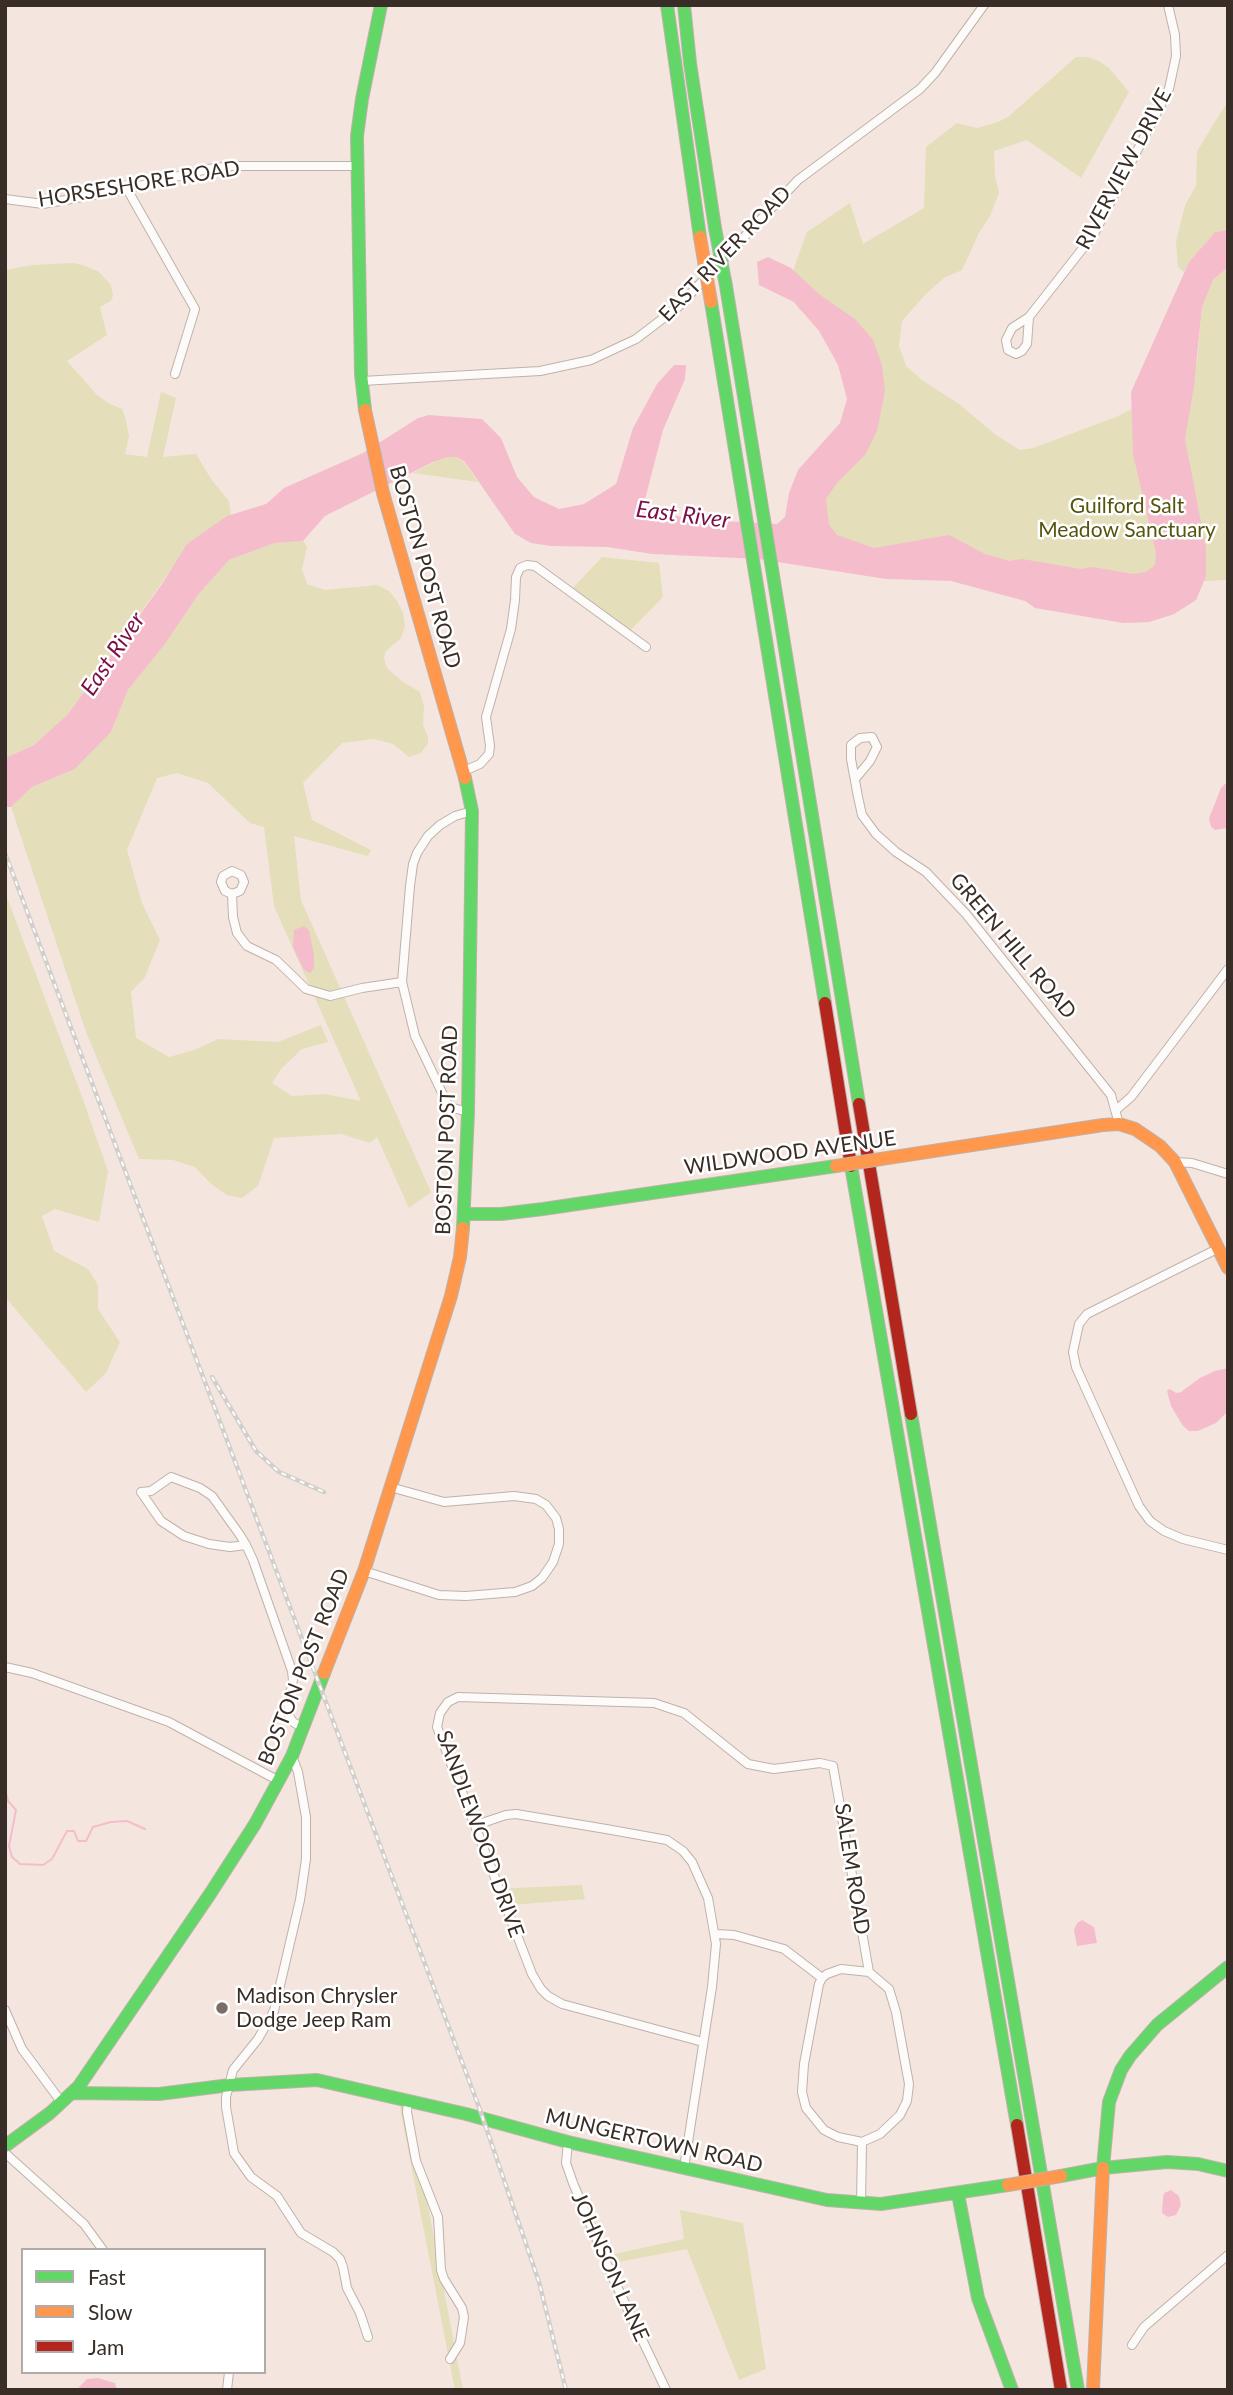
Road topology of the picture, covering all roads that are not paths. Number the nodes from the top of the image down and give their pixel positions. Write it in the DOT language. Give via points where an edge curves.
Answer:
graph roads {
  1 [pos="381,5"];
  2 [pos="667,5"];
  3 [pos="684,5"];
  4 [pos="984,5"];
  5 [pos="1168,5"];
  6 [pos="357,166"];
  7 [pos="127,189"];
  8 [pos="5,199"];
  9 [pos="1029,317"];
  10 [pos="175,374"];
  11 [pos="362,381"];
  12 [pos="646,647"];
  13 [pos="464,771"];
  14 [pos="855,779"];
  15 [pos="472,811"];
  16 [pos="232,894"];
  17 [pos="1228,969"];
  18 [pos="402,982"];
  19 [pos="1116,1110"];
  20 [pos="468,1112"];
  21 [pos="1119,1124"];
  22 [pos="1175,1163"];
  23 [pos="1228,1174"];
  24 [pos="465,1214"];
  25 [pos="1219,1248"];
  26 [pos="1228,1268"];
  27 [pos="390,1487"];
  28 [pos="246,1545"];
  29 [pos="1228,1550"];
  30 [pos="364,1570"];
  31 [pos="5,1667"];
  32 [pos="303,1728"];
  33 [pos="292,1756"];
  34 [pos="833,1766"];
  35 [pos="279,1781"];
  36 [pos="475,1825"];
  37 [pos="716,1934"];
  38 [pos="1228,1966"];
  39 [pos="869,1972"];
  40 [pos="822,1978"];
  41 [pos="5,2010"];
  42 [pos="703,2042"];
  43 [pos="230,2085"];
  44 [pos="72,2093"];
  45 [pos="408,2102"];
  46 [pos="62,2103"];
  47 [pos="862,2141"];
  48 [pos="568,2142"];
  49 [pos="5,2146"];
  50 [pos="5,2153"];
  51 [pos="684,2168"];
  52 [pos="1103,2168"];
  53 [pos="1228,2171"];
  54 [pos="958,2194"];
  55 [pos="861,2204"];
  56 [pos="102,2248"];
  57 [pos="1228,2255"];
  58 [pos="368,2337"];
  59 [pos="1132,2345"];
  60 [pos="450,2359"];
  61 [pos="1010,2387"];
  62 [pos="666,2390"];
  63 [pos="1061,2390"];
  64 [pos="1078,2390"];
  65 [pos="1093,2390"];
  1 -- 6 [label="main road, BOSTON POST ROAD" via="359,115"];
  2 -- 63 [label="main road, bridge" via="685,147 870,1280"];
  3 -- 64 [label="main road, bridge" via="715,228 886,1270"];
  4 -- 11 [label="street, EAST RIVER ROAD" via="920,89 798,180 678,307 636,339 591,360 540,371"];
  5 -- 9 [label="street, RIVERVIEW DRIVE" via="1176,56 1168,89 1094,234"];
  6 -- 7 [label="street, HORSESHORE ROAD" via="233,166"];
  6 -- 11 [label="main road, BOSTON POST ROAD"];
  7 -- 8 [label="street, HORSESHORE ROAD" via="43,204"];
  7 -- 10 [label="street" via="195,309"];
  11 -- 13 [label="main road, BOSTON POST ROAD" via="383,494"];
  12 -- 13 [label="street" via="535,566 520,568 511,629 486,717 489,754"];
  13 -- 15 [label="main road, BOSTON POST ROAD"];
  14 -- 14 [label="street, GREEN HILL ROAD" via="877,747 872,737 851,745"];
  14 -- 19 [label="street, GREEN HILL ROAD" via="862,815 876,834 926,872 966,914 1111,1096"];
  15 -- 18 [label="street" via="440,825 417,853"];
  15 -- 20 [label="main road, BOSTON POST ROAD"];
  16 -- 18 [label="street" via="237,933 247,946 276,960 306,989 330,996"];
  17 -- 19 [label="street" via="1131,1097"];
  18 -- 20 [label="street" via="415,1036 446,1101 450,1107"];
  19 -- 21 [label="street, GREEN HILL ROAD"];
  20 -- 24 [label="main road, BOSTON POST ROAD"];
  21 -- 22 [label="main road" via="1150,1138"];
  21 -- 24 [label="main road, WILDWOOD AVENUE, bridge" via="543,1209"];
  22 -- 23 [label="street"];
  22 -- 25 [label="main road"];
  24 -- 27 [label="main road, BOSTON POST ROAD" via="451,1296"];
  25 -- 26 [label="main road"];
  25 -- 29 [label="street" via="1087,1314 1079,1324 1073,1352 1134,1495 1150,1521 1183,1539"];
  27 -- 30 [label="main road, BOSTON POST ROAD"];
  27 -- 30 [label="street" via="444,1502 514,1496 536,1499 556,1518 559,1544 542,1578 515,1592 439,1595"];
  28 -- 28 [label="street" via="209,1544 184,1536 161,1521 141,1492 171,1477 200,1488 212,1496"];
  28 -- 32 [label="street" via="292,1671 289,1716"];
  30 -- 32 [label="main road, BOSTON POST ROAD"];
  31 -- 35 [label="street" via="169,1722"];
  32 -- 33 [label="main road, BOSTON POST ROAD"];
  33 -- 35 [label="main road, BOSTON POST ROAD"];
  33 -- 43 [label="street" via="306,1817 300,1899 274,2012 237,2063"];
  34 -- 36 [label="street, SANDLEWOOD DRIVE" via="820,1763 774,1769 748,1764 684,1713 653,1703 458,1697 440,1713 437,1727"];
  34 -- 39 [label="street, SALEM ROAD"];
  35 -- 44 [label="main road, BOSTON POST ROAD" via="217,1883"];
  36 -- 37 [label="street" via="520,1815 667,1840 683,1851 697,1870"];
  36 -- 42 [label="street, SANDLEWOOD DRIVE" via="532,1974 548,1996 562,2004"];
  37 -- 40 [label="street" via="784,1950"];
  37 -- 42 [label="street"];
  38 -- 52 [label="main road" via="1157,2025 1130,2056 1109,2102"];
  39 -- 40 [label="street" via="841,1969"];
  39 -- 47 [label="street" via="893,2000 909,2084 900,2115 880,2134"];
  40 -- 47 [label="street" via="802,2073 803,2100 824,2130"];
  41 -- 46 [label="street" via="22,2049"];
  42 -- 51 [label="street"];
  43 -- 44 [label="main road, MUNGERTOWN ROAD" via="159,2094"];
  43 -- 45 [label="main road, MUNGERTOWN ROAD" via="317,2080"];
  43 -- 58 [label="street" via="226,2106 234,2153 251,2177 277,2196 301,2233 340,2259"];
  44 -- 46 [label="main road, BOSTON POST ROAD"];
  45 -- 48 [label="main road, MUNGERTOWN ROAD"];
  45 -- 60 [label="street" via="416,2161 438,2217 441,2270 464,2317 460,2343"];
  46 -- 49 [label="main road, BOSTON POST ROAD"];
  47 -- 55 [label="street"];
  48 -- 51 [label="main road, MUNGERTOWN ROAD"];
  48 -- 62 [label="street, JOHNSON LANE" via="566,2163 573,2183"];
  50 -- 56 [label="street" via="85,2224"];
  51 -- 55 [label="main road, MUNGERTOWN ROAD"];
  52 -- 53 [label="main road, MUNGERTOWN ROAD" via="1167,2162"];
  52 -- 54 [label="main road, MUNGERTOWN ROAD, bridge"];
  52 -- 65 [label="main road"];
  54 -- 55 [label="main road, MUNGERTOWN ROAD"];
  54 -- 61 [label="main road" via="978,2298"];
  57 -- 59 [label="street" via="1144,2328"];
}
